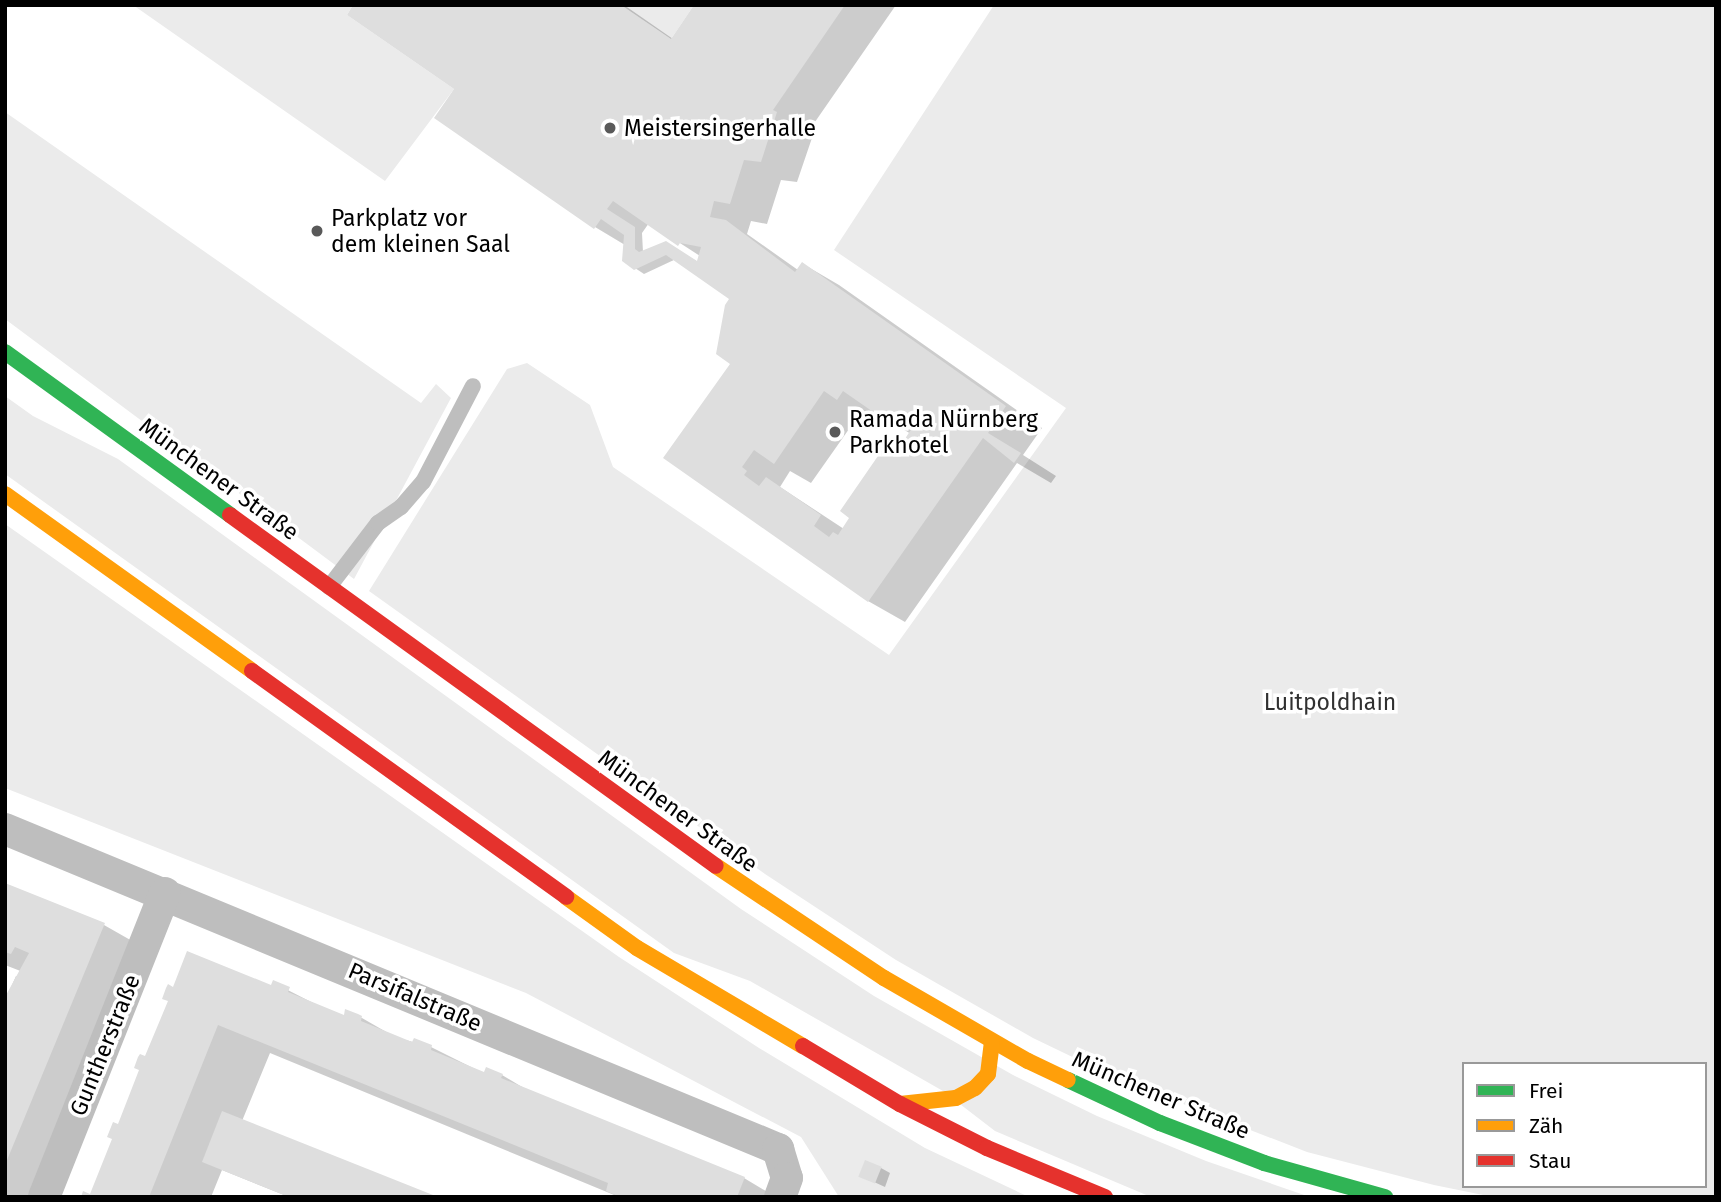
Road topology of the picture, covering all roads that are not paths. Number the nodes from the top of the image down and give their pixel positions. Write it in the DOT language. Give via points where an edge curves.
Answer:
graph roads {
  1 [pos="5,352"];
  2 [pos="473,386"];
  3 [pos="5,494"];
  4 [pos="329,587"];
  5 [pos="5,829"];
  6 [pos="165,893"];
  7 [pos="992,1043"];
  8 [pos="900,1104"];
  9 [pos="44,1197"];
  10 [pos="780,1197"];
  11 [pos="1105,1197"];
  12 [pos="1385,1197"];
  1 -- 4 [label="main road, Münchener Straße"];
  2 -- 4 [label="lane" via="423,482 401,507 378,523"];
  3 -- 8 [label="main road" via="637,948"];
  4 -- 7 [label="main road, Münchener Straße" via="777,909"];
  5 -- 6 [label="street, Parsifalstraße"];
  6 -- 9 [label="street, Guntherstraße"];
  6 -- 10 [label="street, Parsifalstraße" via="778,1149 787,1178"];
  7 -- 8 [label="main road" via="988,1074 975,1088 956,1098"];
  7 -- 12 [label="main road, Münchener Straße" via="1160,1123 1264,1163"];
  8 -- 11 [label="main road" via="987,1148"];
}
